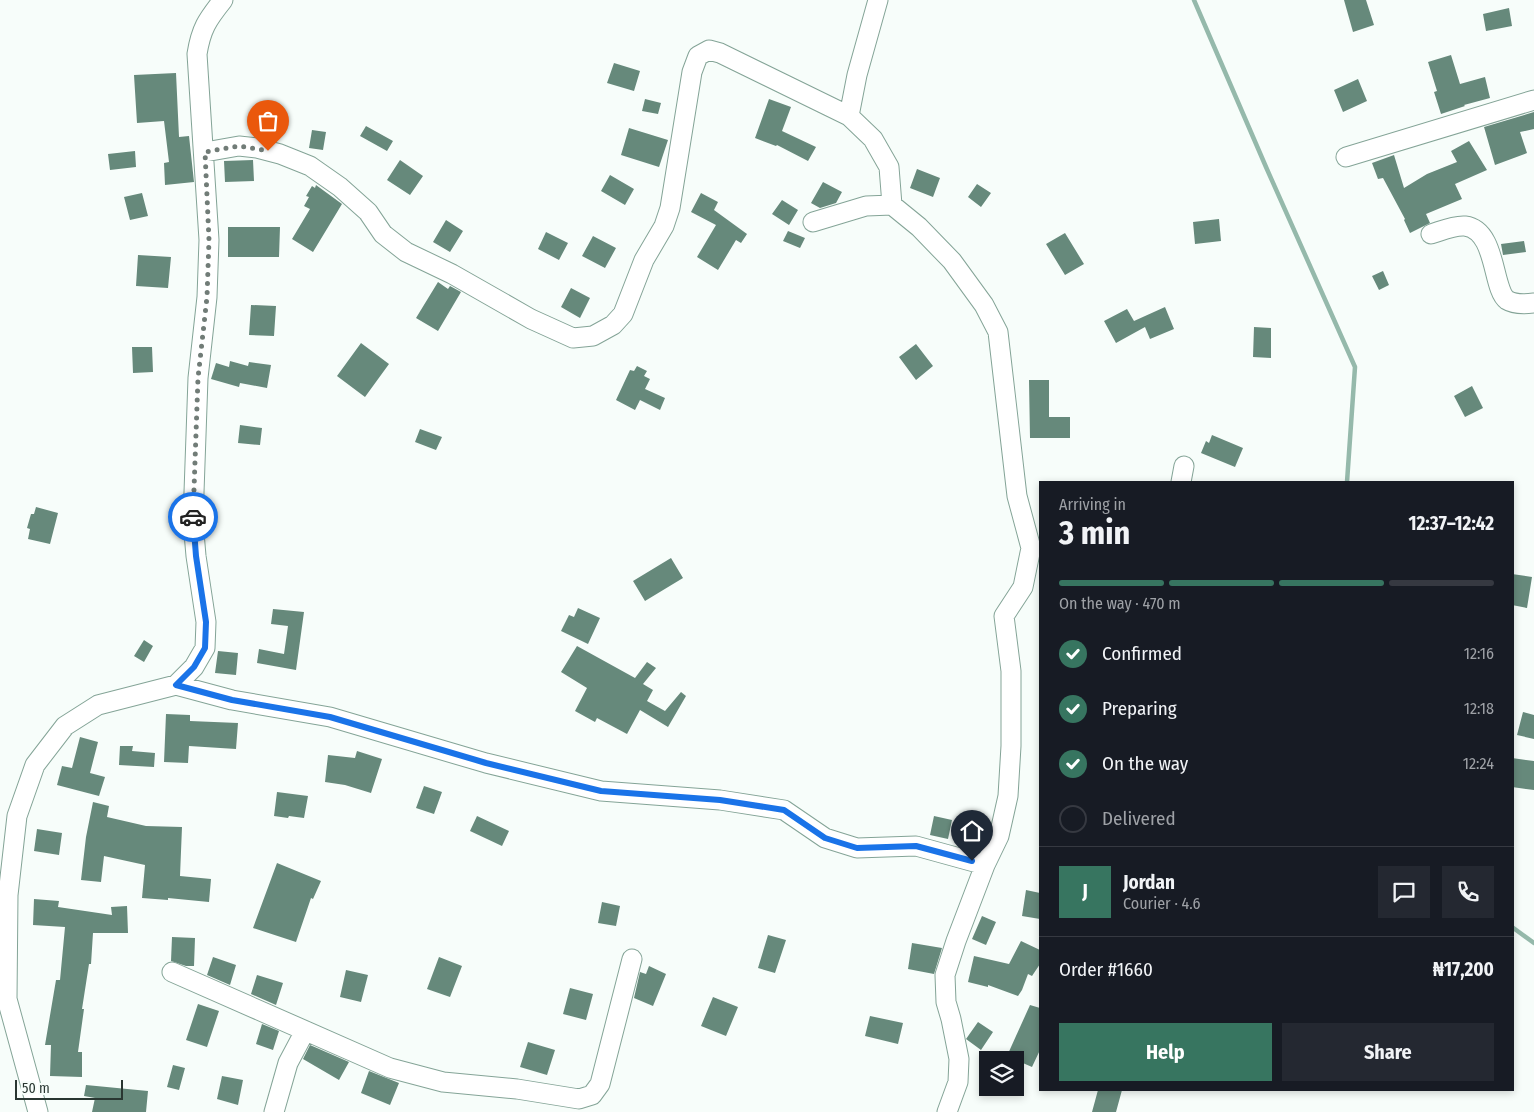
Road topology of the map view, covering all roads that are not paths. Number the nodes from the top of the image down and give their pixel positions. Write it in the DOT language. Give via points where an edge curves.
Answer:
graph roads {
  1 [pos="223,0"];
  2 [pos="878,0"];
  3 [pos="1534,100"];
  4 [pos="849,116"];
  5 [pos="205,152"];
  6 [pos="1346,157"];
  7 [pos="892,205"];
  8 [pos="813,222"];
  9 [pos="1431,234"];
  10 [pos="1534,303"];
  11 [pos="1033,578"];
  12 [pos="176,685"];
  13 [pos="985,865"];
  14 [pos="4,893"];
  15 [pos="632,959"];
  16 [pos="172,972"];
  17 [pos="305,1031"];
  18 [pos="590,1103"];
  19 [pos="38,1112"];
  20 [pos="274,1112"];
  21 [pos="947,1112"];
  1 -- 5 [label="street" via="200,34 197,54"];
  2 -- 4 [label="street"];
  3 -- 6 [label="street"];
  4 -- 5 [label="street" via="720,53 709,50 698,56 692,72 672,199 664,226 644,260 623,314 613,325 593,336 573,338 406,252 383,234 368,212 310,166 257,148 239,146"];
  4 -- 7 [label="street" via="873,138 889,167"];
  5 -- 12 [label="street" via="209,240 207,297 198,378 193,521 206,622 205,648 194,667"];
  7 -- 8 [label="street" via="866,206"];
  7 -- 11 [label="street" via="952,261 984,305 998,332 1017,496 1030,548"];
  9 -- 10 [label="street" via="1457,226 1467,226 1475,231 1483,238 1493,261 1502,294 1514,303"];
  11 -- 13 [label="street" via="1004,616 1011,671 1008,796 999,836"];
  12 -- 13 [label="street" via="232,700 330,717 486,763 601,791 720,800 784,810 825,838 857,848 916,846"];
  12 -- 14 [label="street" via="98,704 65,726 35,765 17,816"];
  13 -- 21 [label="street" via="945,975 946,1002 959,1059 958,1082"];
  14 -- 19 [label="street" via="7,999"];
  15 -- 18 [label="street" via="600,1084"];
  16 -- 17 [label="street"];
  17 -- 18 [label="street" via="390,1068 443,1082 517,1088"];
  17 -- 20 [label="street" via="288,1064"];
}
